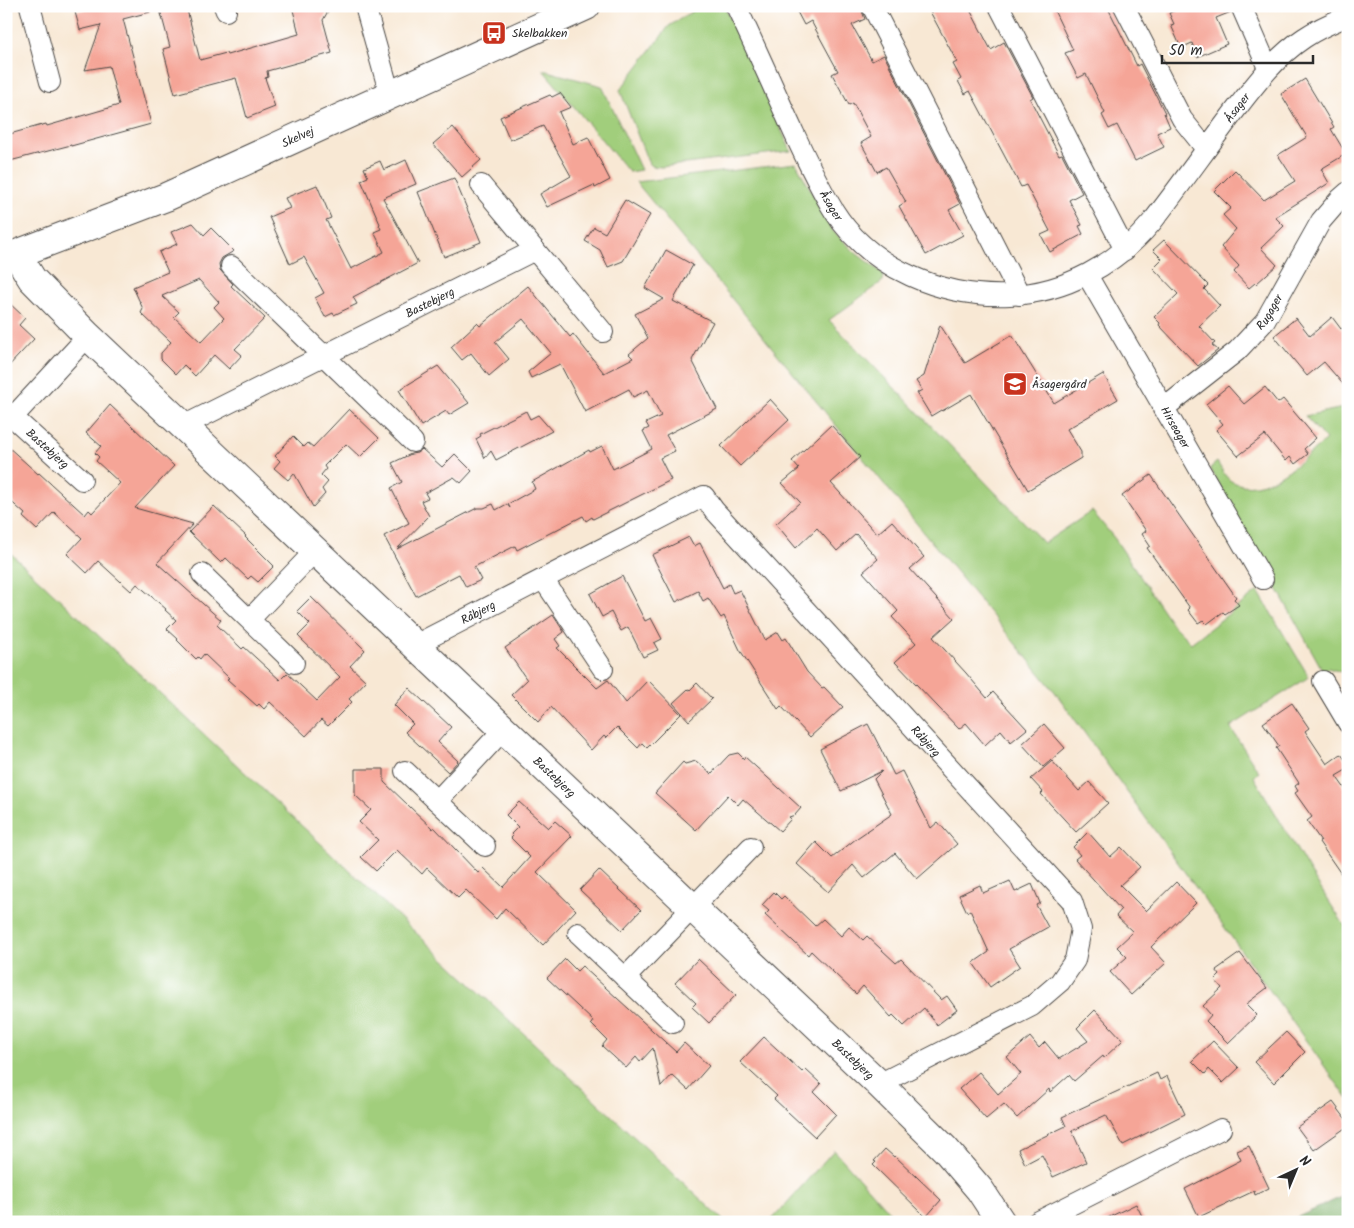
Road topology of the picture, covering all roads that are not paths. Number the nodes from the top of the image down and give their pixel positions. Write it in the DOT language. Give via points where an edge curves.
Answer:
graph roads {
  1 [pos="30,6"];
  2 [pos="365,6"];
  3 [pos="586,6"];
  4 [pos="736,6"];
  5 [pos="872,6"];
  6 [pos="999,6"];
  7 [pos="1124,6"];
  8 [pos="1241,6"];
  9 [pos="1344,6"];
  10 [pos="1347,16"];
  11 [pos="1268,68"];
  12 [pos="50,82"];
  13 [pos="390,95"];
  14 [pos="1206,149"];
  15 [pos="481,185"];
  16 [pos="1348,192"];
  17 [pos="535,250"];
  18 [pos="1125,250"];
  19 [pos="12,257"];
  20 [pos="231,266"];
  21 [pos="1087,275"];
  22 [pos="1020,295"];
  23 [pos="603,332"];
  24 [pos="88,336"];
  25 [pos="325,356"];
  26 [pos="1163,409"];
  27 [pos="10,414"];
  28 [pos="184,426"];
  29 [pos="413,442"];
  30 [pos="82,480"];
  31 [pos="316,551"];
  32 [pos="202,574"];
  33 [pos="543,579"];
  34 [pos="1263,579"];
  35 [pos="250,619"];
  36 [pos="414,645"];
  37 [pos="294,664"];
  38 [pos="603,669"];
  39 [pos="1323,681"];
  40 [pos="1348,723"];
  41 [pos="504,729"];
  42 [pos="405,771"];
  43 [pos="437,801"];
  44 [pos="485,846"];
  45 [pos="751,847"];
  46 [pos="693,908"];
  47 [pos="578,933"];
  48 [pos="625,978"];
  49 [pos="673,1023"];
  50 [pos="879,1084"];
  51 [pos="1221,1130"];
  52 [pos="1001,1222"];
  53 [pos="1037,1222"];
  1 -- 12 [label="street"];
  2 -- 13 [label="street"];
  3 -- 13 [label="street, Skelvej"];
  4 -- 22 [label="street, Åsager" via="804,156 835,212 854,236 877,256 930,285 960,293"];
  5 -- 22 [label="street"];
  6 -- 18 [label="street"];
  7 -- 14 [label="street" via="1182,119"];
  8 -- 11 [label="street"];
  9 -- 10 [label="street, Åsager"];
  10 -- 11 [label="street, Åsager" via="1304,38"];
  11 -- 14 [label="street, Åsager"];
  13 -- 19 [label="street, Skelvej" via="166,197"];
  14 -- 18 [label="street, Åsager" via="1151,223"];
  15 -- 17 [label="street"];
  16 -- 26 [label="street, Rugager" via="1321,221 1265,321 1237,351"];
  17 -- 23 [label="street"];
  17 -- 25 [label="street, Bastebjerg"];
  18 -- 21 [label="street, Åsager"];
  19 -- 24 [label="street, Bastebjerg"];
  20 -- 25 [label="street"];
  21 -- 22 [label="street, Åsager" via="1054,288"];
  21 -- 26 [label="street, Hirseager"];
  24 -- 27 [label="street, Bastebjerg"];
  24 -- 28 [label="street, Bastebjerg"];
  25 -- 28 [label="street, Bastebjerg"];
  25 -- 29 [label="street"];
  26 -- 34 [label="street, Hirseager"];
  27 -- 30 [label="street, Bastebjerg"];
  28 -- 31 [label="street, Bastebjerg"];
  31 -- 35 [label="street"];
  31 -- 36 [label="street, Bastebjerg"];
  32 -- 35 [label="street"];
  33 -- 36 [label="street, Råbjerg"];
  33 -- 38 [label="street"];
  33 -- 50 [label="street, Råbjerg" via="704,496 1072,901 1081,930 1075,960 1060,982 1032,1006"];
  35 -- 37 [label="street"];
  36 -- 41 [label="street, Bastebjerg"];
  39 -- 40 [label="street"];
  41 -- 43 [label="street"];
  41 -- 46 [label="street, Bastebjerg"];
  42 -- 43 [label="street"];
  43 -- 44 [label="street"];
  45 -- 46 [label="street"];
  46 -- 48 [label="street"];
  46 -- 50 [label="street, Bastebjerg"];
  47 -- 48 [label="street"];
  48 -- 49 [label="street"];
  50 -- 52 [label="street, Bastebjerg" via="945,1149 980,1190"];
  51 -- 53 [label="street"];
}
